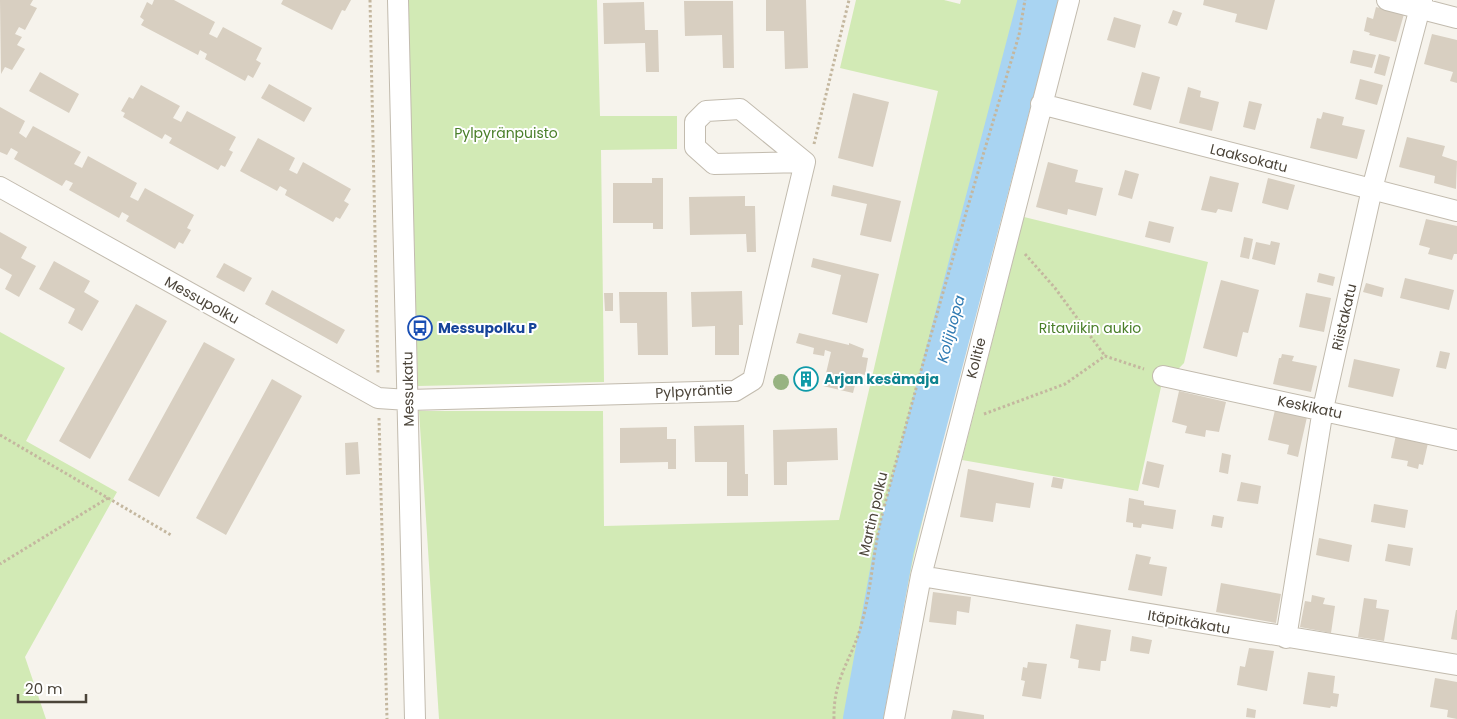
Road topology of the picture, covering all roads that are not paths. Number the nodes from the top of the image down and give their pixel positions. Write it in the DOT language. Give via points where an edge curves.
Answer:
graph roads {
  1 [pos="398,0"];
  2 [pos="1069,0"];
  3 [pos="1387,0"];
  4 [pos="1420,4"];
  5 [pos="1457,18"];
  6 [pos="1041,104"];
  7 [pos="805,162"];
  8 [pos="0,186"];
  9 [pos="1372,190"];
  10 [pos="1457,211"];
  11 [pos="1163,376"];
  12 [pos="408,400"];
  13 [pos="1323,409"];
  14 [pos="1457,440"];
  15 [pos="921,576"];
  16 [pos="1286,638"];
  17 [pos="1457,665"];
  18 [pos="414,719"];
  19 [pos="894,719"];
  1 -- 12 [label="street, Messukatu"];
  2 -- 6 [label="street, Kolitie"];
  3 -- 4 [label="street"];
  4 -- 5 [label="street"];
  4 -- 9 [label="street, Riistakatu"];
  6 -- 9 [label="street, Laaksokatu"];
  6 -- 15 [label="street, Kolitie"];
  7 -- 7 [label="street" via="714,164 695,147 695,122 706,111 740,109"];
  7 -- 12 [label="street, Pylpyräntie" via="753,380 735,392"];
  8 -- 12 [label="street, Messupolku" via="378,398"];
  9 -- 10 [label="street, Laaksokatu"];
  9 -- 13 [label="street, Riistakatu"];
  11 -- 13 [label="street, Keskikatu"];
  12 -- 18 [label="street, Messukatu"];
  13 -- 14 [label="street, Keskikatu"];
  13 -- 16 [label="street, Riistakatu"];
  15 -- 16 [label="street, Itäpitkäkatu"];
  15 -- 19 [label="street, Kolitie"];
  16 -- 17 [label="street, Itäpitkäkatu"];
}
